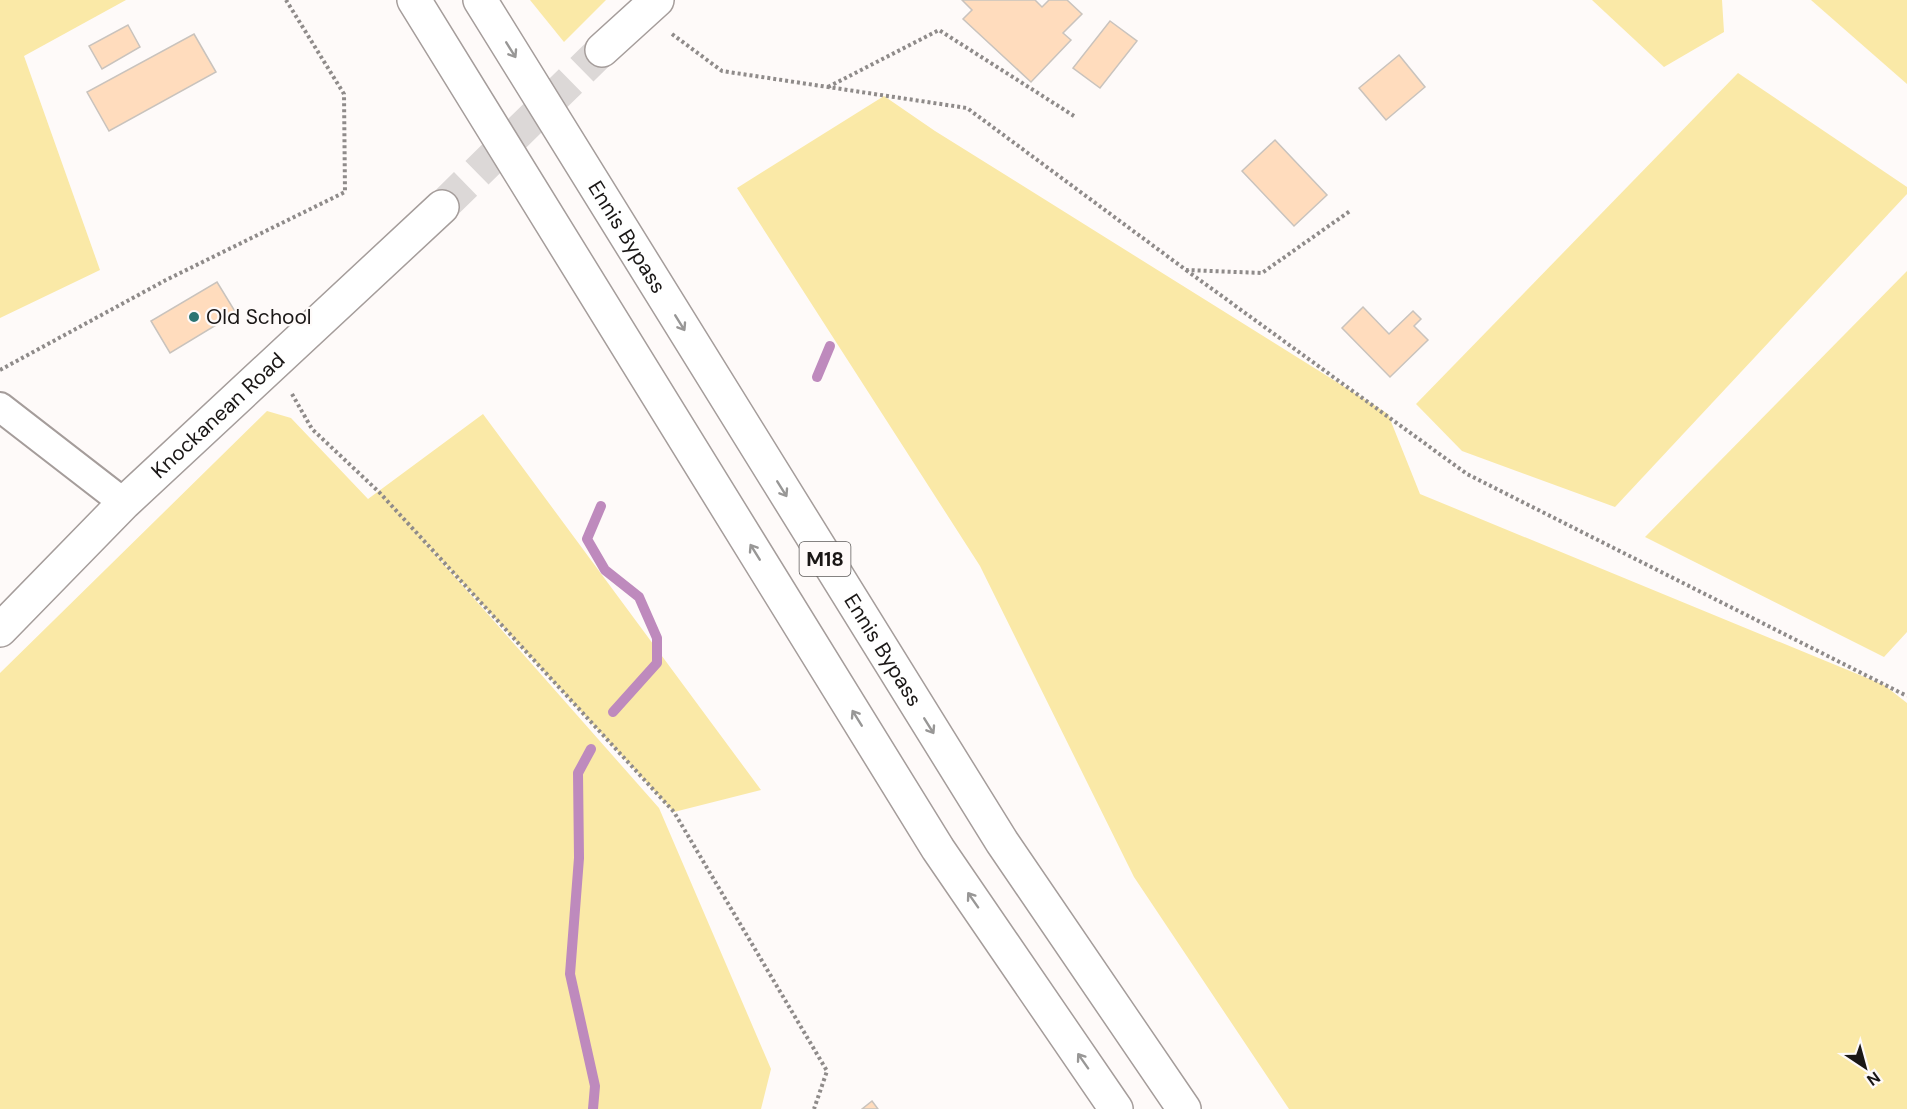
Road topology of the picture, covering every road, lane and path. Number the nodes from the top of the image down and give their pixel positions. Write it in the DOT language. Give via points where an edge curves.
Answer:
graph roads {
  1 [pos="286,0"];
  2 [pos="414,0"];
  3 [pos="480,0"];
  4 [pos="650,6"];
  5 [pos="602,50"];
  6 [pos="827,88"];
  7 [pos="1074,116"];
  8 [pos="442,207"];
  9 [pos="1350,211"];
  10 [pos="1186,270"];
  11 [pos="275,363"];
  12 [pos="0,370"];
  13 [pos="0,407"];
  14 [pos="124,503"];
  15 [pos="0,630"];
  16 [pos="1907,696"];
  17 [pos="814,1109"];
  18 [pos="1116,1109"];
  19 [pos="1184,1109"];
  1 -- 12 [label="path" via="344,94 345,192 166,280"];
  18 -- 2 [label="main road, M18, one-way" via="938,849"];
  3 -- 19 [label="main road, Ennis Bypass / M18, one-way" via="1002,842"];
  4 -- 5 [label="main road"];
  4 -- 6 [label="path" via="722,71"];
  6 -- 7 [label="path" via="939,30"];
  6 -- 10 [label="path" via="967,108"];
  8 -- 11 [label="main road, Knockanean Road"];
  9 -- 10 [label="path" via="1262,273"];
  10 -- 16 [label="path" via="1467,474"];
  11 -- 14 [label="main road, Knockanean Road"];
  11 -- 17 [label="path" via="312,429 379,492 674,812 827,1071"];
  13 -- 14 [label="street"];
  14 -- 15 [label="main road, Knockanean Road"];
}
